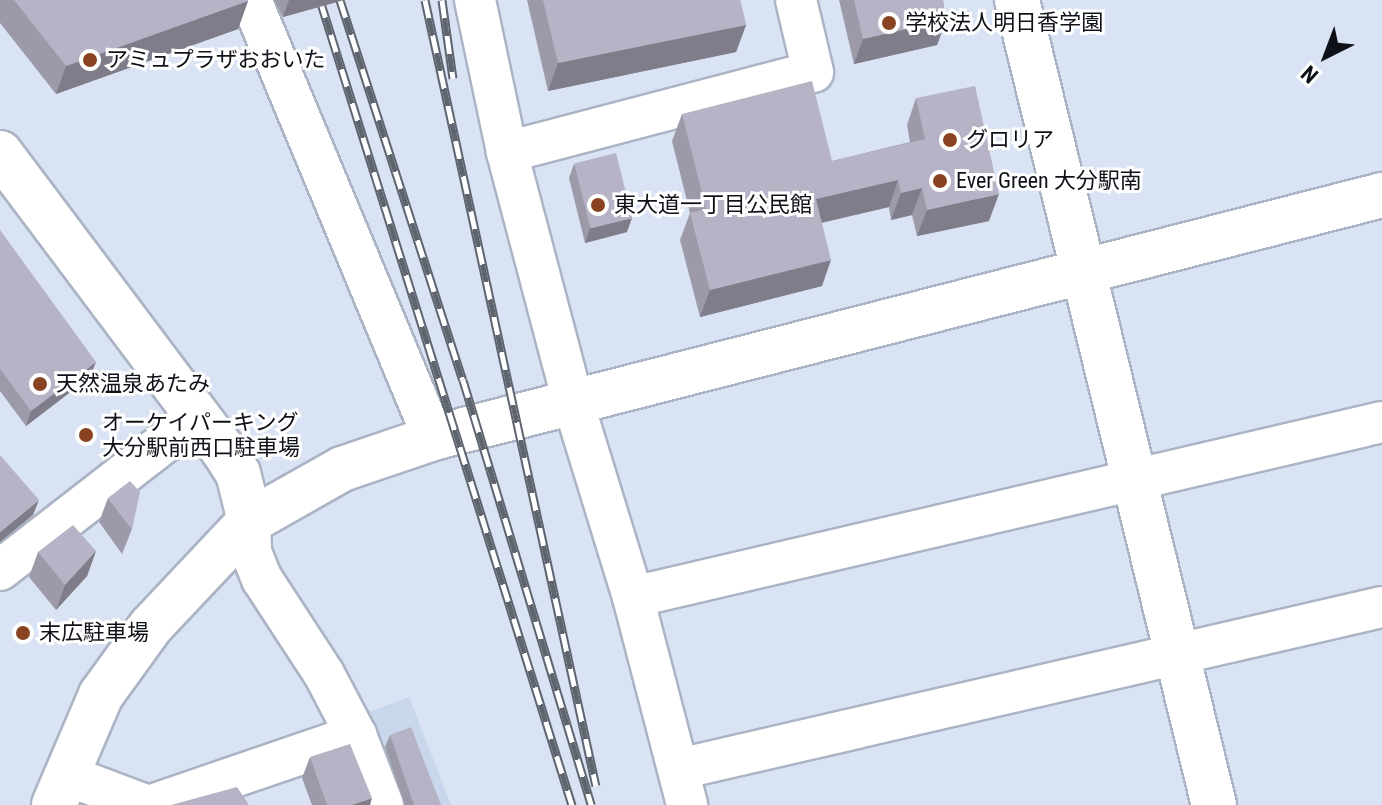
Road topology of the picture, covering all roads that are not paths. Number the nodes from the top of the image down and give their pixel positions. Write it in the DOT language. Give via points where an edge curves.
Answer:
graph roads {
  1 [pos="251,0"];
  2 [pos="475,0"];
  3 [pos="796,0"];
  4 [pos="1017,0"];
  5 [pos="507,152"];
  6 [pos="0,153"];
  7 [pos="1382,195"];
  8 [pos="1083,272"];
  9 [pos="573,402"];
  10 [pos="197,417"];
  11 [pos="1382,422"];
  12 [pos="433,438"];
  13 [pos="1136,482"];
  14 [pos="250,521"];
  15 [pos="0,570"];
  16 [pos="633,597"];
  17 [pos="1382,607"];
  18 [pos="1177,653"];
  19 [pos="356,735"];
  20 [pos="683,787"];
  21 [pos="60,790"];
  22 [pos="146,805"];
  23 [pos="152,805"];
  24 [pos="383,805"];
  25 [pos="1214,805"];
  1 -- 12 [label="street"];
  2 -- 5 [label="street"];
  3 -- 5 [label="street" via="813,72"];
  4 -- 8 [label="street"];
  5 -- 9 [label="street"];
  6 -- 10 [label="street"];
  7 -- 8 [label="street"];
  8 -- 9 [label="street"];
  8 -- 13 [label="street"];
  9 -- 12 [label="street"];
  9 -- 16 [label="street"];
  10 -- 14 [label="street" via="238,473"];
  10 -- 15 [label="street"];
  11 -- 13 [label="street"];
  12 -- 14 [label="street" via="342,469"];
  13 -- 16 [label="street"];
  13 -- 18 [label="street"];
  14 -- 19 [label="street" via="251,552 262,579 324,674"];
  14 -- 21 [label="street" via="121,662 85,727"];
  16 -- 20 [label="street"];
  17 -- 18 [label="street"];
  18 -- 20 [label="street"];
  18 -- 25 [label="street"];
  19 -- 23 [label="street"];
  19 -- 24 [label="street"];
  21 -- 22 [label="street"];
}
